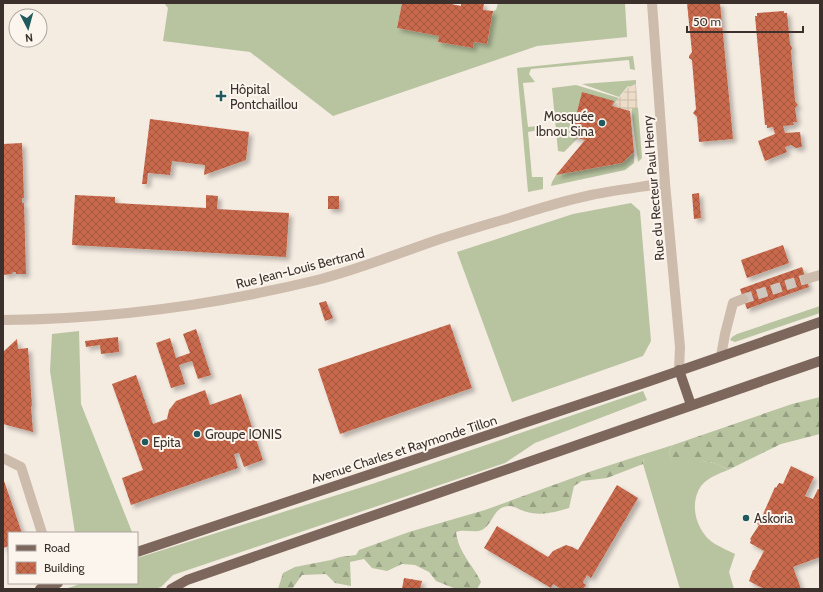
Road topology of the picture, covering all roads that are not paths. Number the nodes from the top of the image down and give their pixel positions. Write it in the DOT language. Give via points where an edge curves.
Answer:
graph roads {
  1 [pos="652,3"];
  2 [pos="666,183"];
  3 [pos="820,274"];
  4 [pos="806,279"];
  5 [pos="743,299"];
  6 [pos="3,320"];
  7 [pos="820,322"];
  8 [pos="721,356"];
  9 [pos="820,361"];
  10 [pos="679,370"];
  11 [pos="691,405"];
  12 [pos="3,458"];
  13 [pos="42,532"];
  14 [pos="138,552"];
  15 [pos="55,584"];
  16 [pos="40,589"];
  17 [pos="171,589"];
  1 -- 2 [label="street, Rue du Recteur Paul Henry"];
  2 -- 6 [label="street, Rue Jean-Louis Bertrand" via="591,195 550,205 440,239 368,266 265,291 204,303 130,312 60,319"];
  2 -- 10 [label="street, Rue du Recteur Paul Henry" via="680,347"];
  3 -- 4 [label="street"];
  5 -- 8 [label="street" via="733,303"];
  7 -- 8 [label="main road, Avenue Charles et Raymonde Tillon"];
  8 -- 10 [label="main road, Avenue Charles et Raymonde Tillon"];
  9 -- 11 [label="main road"];
  10 -- 11 [label="main road"];
  10 -- 14 [label="main road, Avenue Charles et Raymonde Tillon"];
  11 -- 17 [label="main road" via="187,580"];
  12 -- 13 [label="street" via="21,468"];
  15 -- 16 [label="main road"];
}
